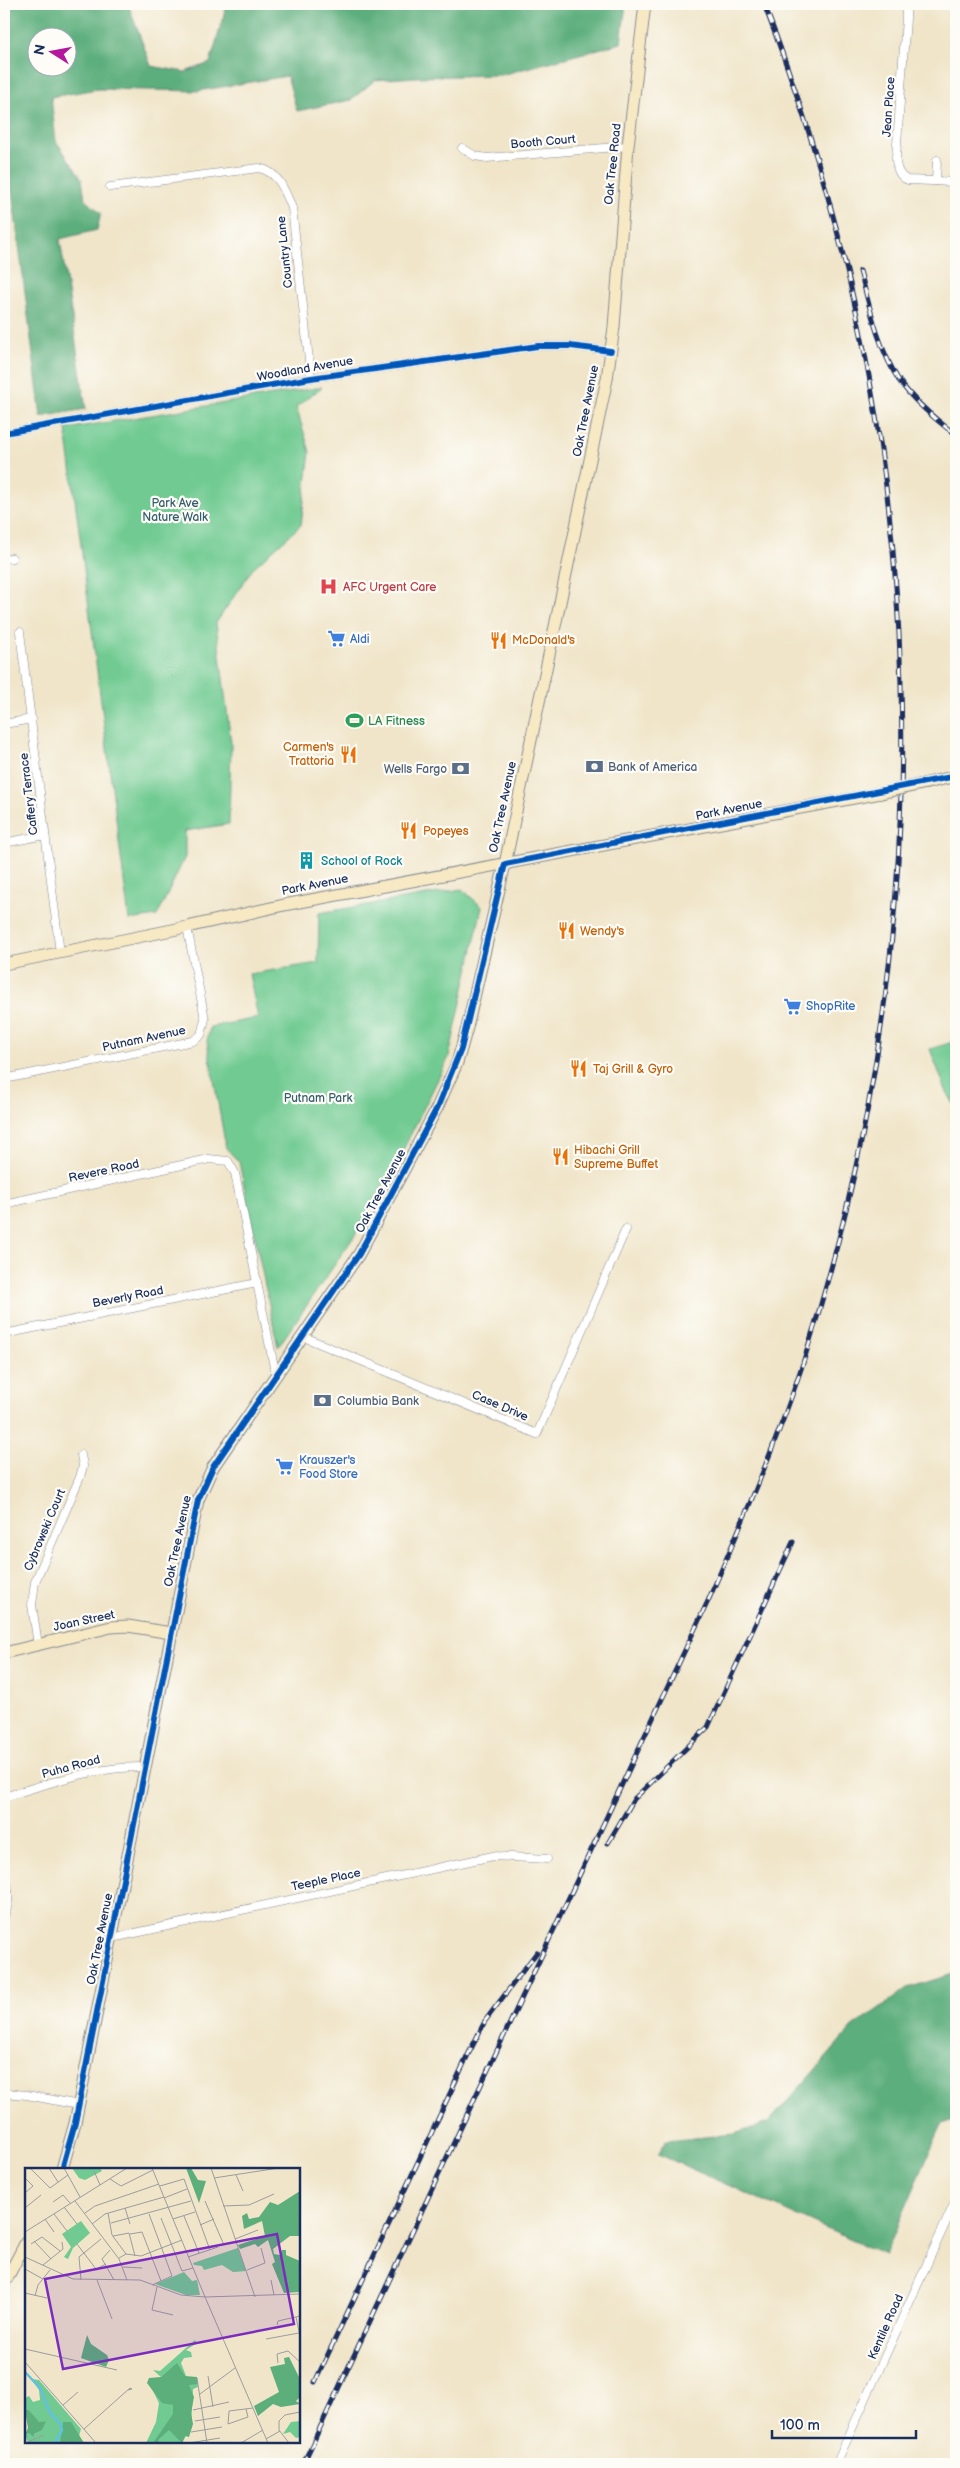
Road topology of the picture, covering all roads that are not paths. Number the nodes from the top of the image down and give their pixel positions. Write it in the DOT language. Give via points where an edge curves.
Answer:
graph roads {
  1 [pos="645,4"];
  2 [pos="906,4"];
  3 [pos="628,146"];
  4 [pos="462,148"];
  5 [pos="936,160"];
  6 [pos="936,181"];
  7 [pos="956,182"];
  8 [pos="110,187"];
  9 [pos="614,327"];
  10 [pos="611,352"];
  11 [pos="311,378"];
  12 [pos="4,433"];
  13 [pos="20,632"];
  14 [pos="32,719"];
  15 [pos="4,724"];
  16 [pos="956,776"];
  17 [pos="45,834"];
  18 [pos="4,843"];
  19 [pos="505,864"];
  20 [pos="187,927"];
  21 [pos="60,953"];
  22 [pos="4,964"];
  23 [pos="4,1079"];
  24 [pos="4,1204"];
  25 [pos="626,1229"];
  26 [pos="257,1283"];
  27 [pos="4,1334"];
  28 [pos="304,1337"];
  29 [pos="276,1377"];
  30 [pos="81,1455"];
  31 [pos="171,1633"];
  32 [pos="38,1645"];
  33 [pos="4,1652"];
  34 [pos="145,1767"];
  35 [pos="4,1797"];
  36 [pos="546,1858"];
  37 [pos="4,1873"];
  38 [pos="4,1916"];
  39 [pos="112,1938"];
  40 [pos="4,2092"];
  41 [pos="79,2105"];
  42 [pos="62,2168"];
  43 [pos="956,2200"];
  44 [pos="25,2244"];
  45 [pos="4,2284"];
  46 [pos="836,2464"];
  1 -- 3 [label="street, Oak Tree Road"];
  2 -- 6 [label="street, Jean Place" via="896,162 904,178"];
  3 -- 4 [label="street, Booth Court" via="487,158 475,156"];
  3 -- 9 [label="street, Oak Tree Road"];
  5 -- 6 [label="street"];
  6 -- 7 [label="street"];
  8 -- 11 [label="street, Country Lane" via="259,168 275,175 292,208"];
  9 -- 10 [label="street, Oak Tree Avenue"];
  10 -- 11 [label="street, Woodland Avenue" via="570,346 538,346"];
  10 -- 19 [label="street, Oak Tree Avenue"];
  11 -- 12 [label="street, Woodland Avenue"];
  13 -- 14 [label="street, Caffery Terrace"];
  14 -- 15 [label="street"];
  14 -- 17 [label="street, Caffery Terrace"];
  16 -- 19 [label="street, Park Avenue, bridge"];
  17 -- 18 [label="street"];
  17 -- 21 [label="street, Caffery Terrace"];
  19 -- 20 [label="street, Park Avenue" via="284,905"];
  19 -- 28 [label="street, Oak Tree Avenue" via="467,1028 451,1077 373,1230"];
  20 -- 21 [label="street, Park Avenue"];
  20 -- 23 [label="street, Putnam Avenue" via="205,1019 201,1035 193,1041"];
  21 -- 22 [label="street, Park Avenue"];
  24 -- 26 [label="street, Revere Road" via="209,1159 228,1161 236,1173"];
  25 -- 28 [label="street, Case Drive" via="537,1434"];
  26 -- 27 [label="street, Beverly Road"];
  26 -- 29 [label="street"];
  28 -- 29 [label="street, Oak Tree Avenue"];
  29 -- 31 [label="street, Oak Tree Avenue" via="217,1460 203,1486 194,1514"];
  30 -- 32 [label="street, Cybrowski Court" via="80,1477 38,1569 32,1592"];
  31 -- 32 [label="street, Joan Street" via="128,1626 111,1627"];
  31 -- 34 [label="street, Oak Tree Avenue"];
  32 -- 33 [label="street, Joan Street"];
  34 -- 35 [label="street, Puha Road" via="97,1770"];
  34 -- 39 [label="street, Oak Tree Avenue"];
  36 -- 39 [label="street, Teeple Place" via="493,1856"];
  37 -- 38 [label="street" via="9,1898"];
  39 -- 41 [label="street, Oak Tree Avenue"];
  40 -- 41 [label="street"];
  41 -- 42 [label="street, Oak Tree Avenue"];
  43 -- 46 [label="street, Kentile Road"];
  44 -- 45 [label="street"];
}
